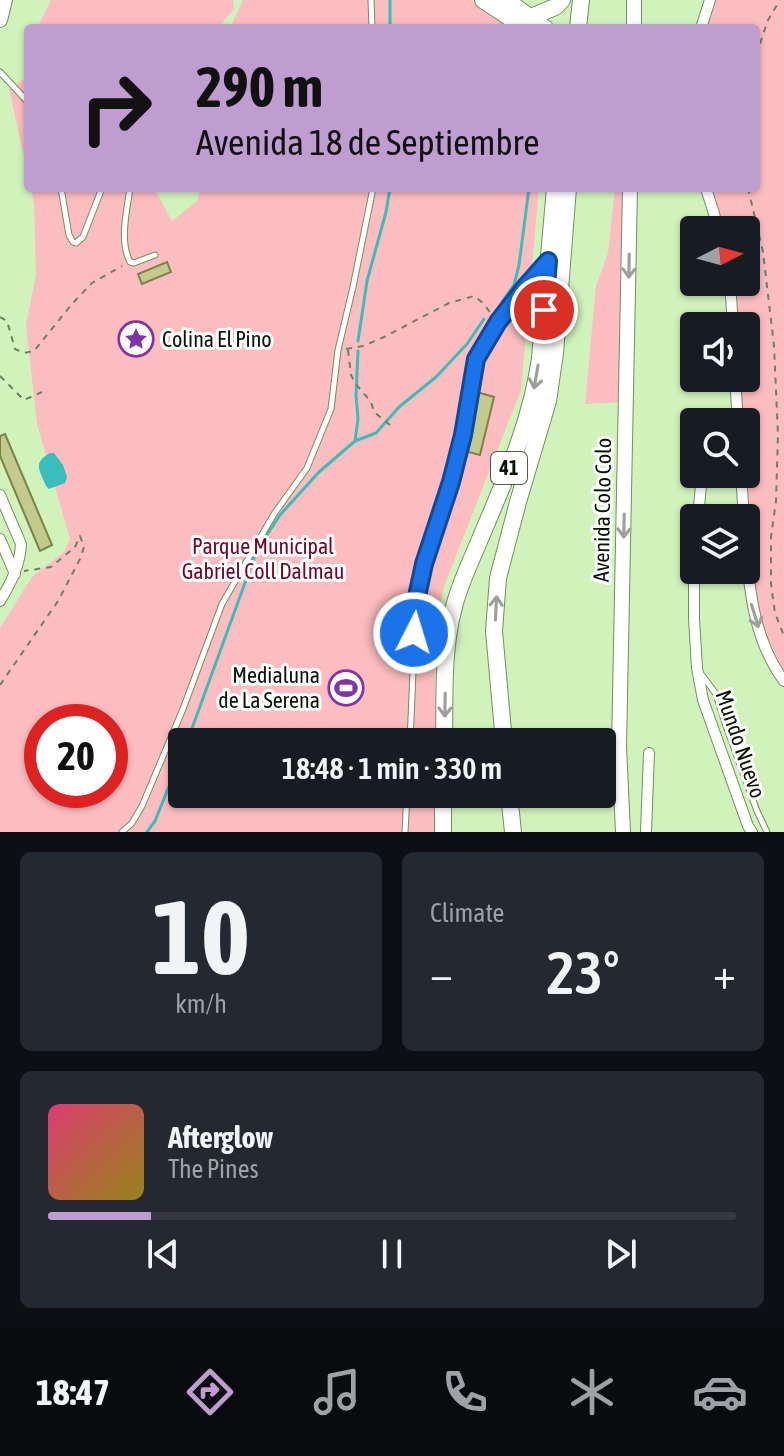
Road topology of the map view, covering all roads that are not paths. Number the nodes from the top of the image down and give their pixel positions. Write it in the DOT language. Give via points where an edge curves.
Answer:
graph roads {
  1 [pos="5,0"];
  2 [pos="371,0"];
  3 [pos="483,0"];
  4 [pos="506,0"];
  5 [pos="562,0"];
  6 [pos="634,0"];
  7 [pos="710,0"];
  8 [pos="0,20"];
  9 [pos="528,22"];
  10 [pos="372,24"];
  11 [pos="634,24"];
  12 [pos="702,24"];
  13 [pos="0,72"];
  14 [pos="24,98"];
  15 [pos="62,192"];
  16 [pos="100,192"];
  17 [pos="130,192"];
  18 [pos="372,192"];
  19 [pos="555,192"];
  20 [pos="568,192"];
  21 [pos="630,192"];
  22 [pos="707,192"];
  23 [pos="715,216"];
  24 [pos="155,255"];
  25 [pos="548,261"];
  26 [pos="0,495"];
  27 [pos="0,539"];
  28 [pos="21,549"];
  29 [pos="4,559"];
  30 [pos="15,574"];
  31 [pos="694,584"];
  32 [pos="750,584"];
  33 [pos="0,601"];
  34 [pos="697,668"];
  35 [pos="784,681"];
  36 [pos="411,728"];
  37 [pos="444,728"];
  38 [pos="503,728"];
  39 [pos="649,753"];
  40 [pos="406,808"];
  41 [pos="443,808"];
  42 [pos="510,808"];
  43 [pos="122,832"];
  44 [pos="405,832"];
  45 [pos="443,832"];
  46 [pos="513,832"];
  47 [pos="623,832"];
  48 [pos="646,832"];
  49 [pos="752,832"];
  50 [pos="767,832"];
  1 -- 8 [label="street"];
  2 -- 10 [label="lane"];
  3 -- 9 [label="main road"];
  4 -- 9 [label="main road"];
  5 -- 9 [label="main road"];
  6 -- 11 [label="street"];
  7 -- 12 [label="street"];
  13 -- 14 [label="lane"];
  15 -- 16 [label="lane" via="69,235 76,243"];
  17 -- 24 [label="lane" via="125,247 130,262"];
  18 -- 43 [label="lane" via="338,350 331,409 307,468 222,604 142,806"];
  19 -- 25 [label="main road, 41"];
  38 -- 20 [label="main road, 41, one-way" via="494,631 498,578 550,387"];
  21 -- 47 [label="street, Avenida Colo Colo, one-way" via="619,747"];
  22 -- 23 [label="street"];
  25 -- 36 [label="lane" via="498,322 476,359 463,435 416,601"];
  25 -- 37 [label="main road, 41, one-way" via="530,407 451,618"];
  26 -- 28 [label="street"];
  27 -- 29 [label="street"];
  28 -- 29 [label="street"];
  28 -- 30 [label="street"];
  29 -- 30 [label="street"];
  30 -- 33 [label="street"];
  31 -- 34 [label="street, Mundo Nuevo"];
  32 -- 35 [label="street, one-way" via="752,607"];
  34 -- 49 [label="street, Mundo Nuevo" via="708,714"];
  34 -- 50 [label="lane, Mundo Nuevo" via="716,694"];
  39 -- 48 [label="street"];
  40 -- 44 [label="lane"];
  41 -- 45 [label="main road"];
  42 -- 46 [label="main road"];
}
